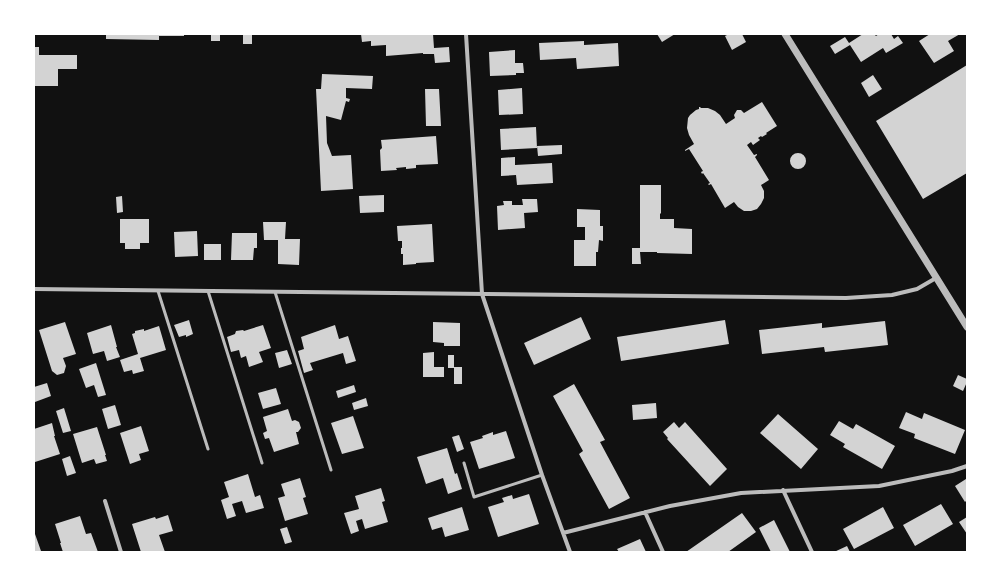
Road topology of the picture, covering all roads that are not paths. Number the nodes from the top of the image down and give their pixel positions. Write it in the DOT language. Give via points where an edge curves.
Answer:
graph roads {
  1 [pos="466,34"];
  2 [pos="785,34"];
  3 [pos="936,278"];
  4 [pos="34,290"];
  5 [pos="158,291"];
  6 [pos="208,291"];
  7 [pos="275,292"];
  8 [pos="482,294"];
  9 [pos="967,327"];
  10 [pos="208,449"];
  11 [pos="262,462"];
  12 [pos="464,463"];
  13 [pos="967,466"];
  14 [pos="331,470"];
  15 [pos="542,475"];
  16 [pos="783,490"];
  17 [pos="105,501"];
  18 [pos="645,512"];
  19 [pos="563,533"];
  20 [pos="121,552"];
  21 [pos="570,552"];
  22 [pos="663,552"];
  23 [pos="812,552"];
  1 -- 8 [label="street"];
  2 -- 3 [label="street"];
  3 -- 8 [label="street" via="917,289 892,295 846,298"];
  3 -- 9 [label="street"];
  4 -- 5 [label="street"];
  5 -- 6 [label="street"];
  5 -- 10 [label="lane"];
  6 -- 7 [label="street"];
  6 -- 11 [label="lane"];
  7 -- 8 [label="street"];
  7 -- 14 [label="lane"];
  8 -- 15 [label="street"];
  12 -- 15 [label="lane" via="474,497"];
  13 -- 16 [label="street" via="952,472 879,486"];
  15 -- 19 [label="street"];
  16 -- 18 [label="street" via="741,493"];
  16 -- 23 [label="street"];
  17 -- 20 [label="street"];
  18 -- 19 [label="street"];
  18 -- 22 [label="street"];
  19 -- 21 [label="street"];
}
